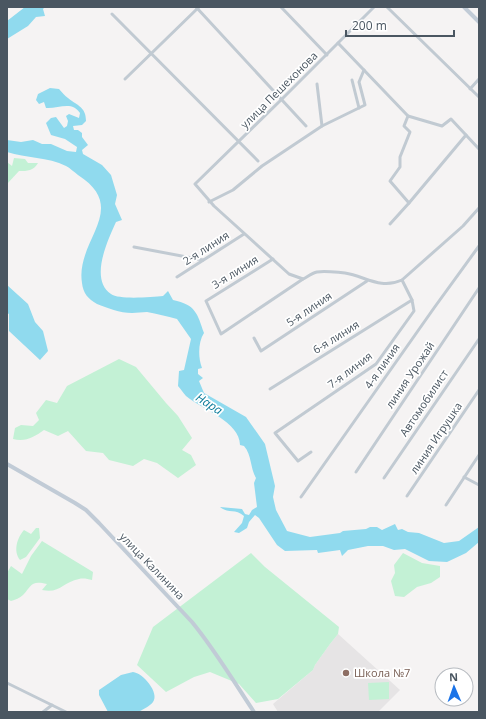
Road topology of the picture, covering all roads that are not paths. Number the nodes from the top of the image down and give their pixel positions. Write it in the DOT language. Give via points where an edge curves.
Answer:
graph roads {
  1 [pos="198,7"];
  2 [pos="281,7"];
  3 [pos="374,7"];
  4 [pos="387,7"];
  5 [pos="464,7"];
  6 [pos="112,14"];
  7 [pos="479,22"];
  8 [pos="338,43"];
  9 [pos="151,54"];
  10 [pos="327,55"];
  11 [pos="364,70"];
  12 [pos="125,79"];
  13 [pos="479,79"];
  14 [pos="352,80"];
  15 [pos="317,84"];
  16 [pos="470,89"];
  17 [pos="479,97"];
  18 [pos="282,99"];
  19 [pos="359,108"];
  20 [pos="408,116"];
  21 [pos="306,126"];
  22 [pos="322,126"];
  23 [pos="466,135"];
  24 [pos="240,141"];
  25 [pos="479,149"];
  26 [pos="258,161"];
  27 [pos="209,202"];
  28 [pos="410,203"];
  29 [pos="479,208"];
  30 [pos="390,224"];
  31 [pos="244,234"];
  32 [pos="479,246"];
  33 [pos="134,247"];
  34 [pos="273,259"];
  35 [pos="203,260"];
  36 [pos="177,277"];
  37 [pos="303,279"];
  38 [pos="402,280"];
  39 [pos="367,281"];
  40 [pos="479,288"];
  41 [pos="412,300"];
  42 [pos="254,338"];
  43 [pos="479,339"];
  44 [pos="270,389"];
  45 [pos="479,390"];
  46 [pos="311,452"];
  47 [pos="479,455"];
  48 [pos="7,464"];
  49 [pos="356,472"];
  50 [pos="464,477"];
  51 [pos="384,478"];
  52 [pos="479,485"];
  53 [pos="407,496"];
  54 [pos="301,497"];
  55 [pos="446,505"];
  56 [pos="7,683"];
  57 [pos="52,705"];
  58 [pos="43,712"];
  59 [pos="66,712"];
  60 [pos="254,712"];
  1 -- 9 [label="street"];
  1 -- 18 [label="street"];
  2 -- 10 [label="street"];
  3 -- 8 [label="street, улица Пешехонова"];
  4 -- 16 [label="street"];
  5 -- 7 [label="street"];
  6 -- 9 [label="street"];
  8 -- 10 [label="street, улица Пешехонова"];
  8 -- 11 [label="street"];
  9 -- 12 [label="street"];
  9 -- 24 [label="street"];
  10 -- 18 [label="street, улица Пешехонова"];
  11 -- 19 [label="street" via="359,82 365,106"];
  11 -- 20 [label="street"];
  13 -- 16 [label="street"];
  14 -- 19 [label="street"];
  15 -- 22 [label="street"];
  16 -- 17 [label="street"];
  18 -- 21 [label="street"];
  18 -- 24 [label="street, улица Пешехонова"];
  19 -- 22 [label="street"];
  20 -- 23 [label="street" via="442,126 451,119"];
  20 -- 28 [label="street" via="404,126 410,132 400,157 400,167 390,181"];
  22 -- 27 [label="street" via="262,166 233,190"];
  23 -- 25 [label="street"];
  23 -- 28 [label="street"];
  24 -- 26 [label="street"];
  24 -- 27 [label="street, улица Пешехонова" via="195,184"];
  27 -- 31 [label="street"];
  28 -- 30 [label="street"];
  29 -- 38 [label="street" via="463,226"];
  31 -- 34 [label="street"];
  31 -- 35 [label="street, 2-я линия"];
  32 -- 54 [label="street, 4-я линия"];
  33 -- 35 [label="street"];
  34 -- 37 [label="street" via="289,274"];
  34 -- 37 [label="street, 3-я линия" via="206,301 221,334"];
  35 -- 36 [label="street, 2-я линия"];
  37 -- 39 [label="street" via="317,272 345,273"];
  38 -- 39 [label="street" via="387,284"];
  38 -- 41 [label="street"];
  39 -- 42 [label="street, 5-я линия" via="261,352"];
  40 -- 49 [label="street, линия Урожай"];
  41 -- 44 [label="street, 6-я линия"];
  41 -- 46 [label="street, 7-я линия" via="414,311 376,364 275,433 298,461"];
  43 -- 51 [label="street, Автомобилист"];
  45 -- 53 [label="street, линия Игрушка"];
  47 -- 50 [label="street"];
  48 -- 60 [label="street, улица Калинина" via="76,503 100,523 206,638"];
  50 -- 52 [label="street"];
  50 -- 55 [label="street"];
  56 -- 57 [label="street"];
  57 -- 58 [label="street"];
  57 -- 59 [label="street"];
}
